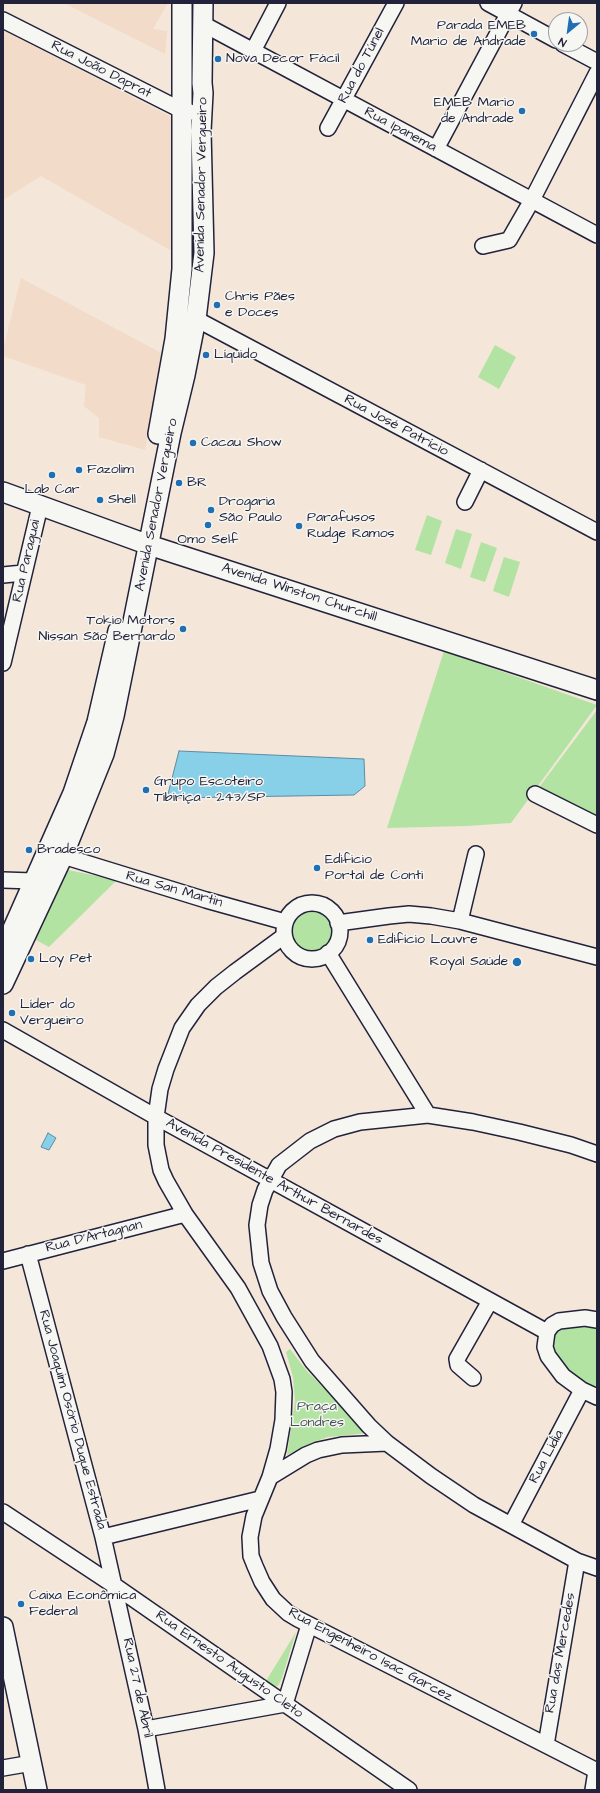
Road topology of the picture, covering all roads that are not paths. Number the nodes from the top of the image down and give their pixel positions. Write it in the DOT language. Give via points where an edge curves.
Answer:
graph roads {
  1 [pos="182,3"];
  2 [pos="203,3"];
  3 [pos="278,3"];
  4 [pos="396,3"];
  5 [pos="488,3"];
  6 [pos="511,8"];
  7 [pos="3,20"];
  8 [pos="203,24"];
  9 [pos="548,34"];
  10 [pos="253,51"];
  11 [pos="578,52"];
  12 [pos="597,62"];
  13 [pos="597,73"];
  14 [pos="344,100"];
  15 [pos="192,112"];
  16 [pos="328,128"];
  17 [pos="436,149"];
  18 [pos="532,200"];
  19 [pos="597,235"];
  20 [pos="483,246"];
  21 [pos="196,319"];
  22 [pos="481,470"];
  23 [pos="3,492"];
  24 [pos="465,502"];
  25 [pos="40,506"];
  26 [pos="597,532"];
  27 [pos="144,543"];
  28 [pos="23,573"];
  29 [pos="3,576"];
  30 [pos="3,663"];
  31 [pos="597,690"];
  32 [pos="535,794"];
  33 [pos="597,825"];
  34 [pos="52,841"];
  35 [pos="476,854"];
  36 [pos="63,856"];
  37 [pos="3,880"];
  38 [pos="32,882"];
  39 [pos="35,913"];
  40 [pos="460,921"];
  41 [pos="338,923"];
  42 [pos="285,929"];
  43 [pos="3,950"];
  44 [pos="328,954"];
  45 [pos="597,957"];
  46 [pos="3,984"];
  47 [pos="3,1030"];
  48 [pos="428,1115"];
  49 [pos="156,1117"];
  50 [pos="597,1154"];
  51 [pos="270,1180"];
  52 [pos="185,1214"];
  53 [pos="28,1254"];
  54 [pos="3,1261"];
  55 [pos="490,1301"];
  56 [pos="597,1320"];
  57 [pos="547,1332"];
  58 [pos="473,1378"];
  59 [pos="582,1390"];
  60 [pos="597,1396"];
  61 [pos="387,1443"];
  62 [pos="270,1477"];
  63 [pos="260,1499"];
  64 [pos="4,1514"];
  65 [pos="511,1525"];
  66 [pos="103,1537"];
  67 [pos="577,1560"];
  68 [pos="597,1568"];
  69 [pos="115,1586"];
  70 [pos="309,1625"];
  71 [pos="3,1627"];
  72 [pos="3,1688"];
  73 [pos="285,1704"];
  74 [pos="146,1729"];
  75 [pos="546,1745"];
  76 [pos="18,1765"];
  77 [pos="597,1771"];
  78 [pos="25,1790"];
  79 [pos="37,1790"];
  80 [pos="157,1790"];
  81 [pos="409,1790"];
  82 [pos="593,1790"];
  1 -- 15 [label="main road, Avenida Senador Vergueiro"];
  2 -- 8 [label="main road, Avenida Senador Vergueiro"];
  3 -- 10 [label="street"];
  4 -- 14 [label="street, Rua do Túnel"];
  5 -- 6 [label="street"];
  6 -- 9 [label="street"];
  6 -- 17 [label="street"];
  7 -- 15 [label="street, Rua João Daprat"];
  8 -- 10 [label="street, Rua Ipanema"];
  8 -- 15 [label="main road, Avenida Senador Vergueiro" via="203,93"];
  10 -- 14 [label="street, Rua Ipanema"];
  11 -- 12 [label="street"];
  13 -- 18 [label="street"];
  14 -- 16 [label="street, Rua do Túnel"];
  14 -- 17 [label="street, Rua Ipanema"];
  15 -- 21 [label="main road, Avenida Senador Vergueiro" via="204,253"];
  15 -- 27 [label="main road, Avenida Senador Vergueiro" via="175,339"];
  17 -- 18 [label="street, Rua Ipanema"];
  18 -- 19 [label="street, Rua Ipanema"];
  18 -- 20 [label="street" via="509,240"];
  21 -- 22 [label="street, Rua José Patrício"];
  21 -- 27 [label="main road, Avenida Senador Vergueiro"];
  22 -- 24 [label="street"];
  22 -- 26 [label="street, Rua José Patrício"];
  23 -- 25 [label="main road, Avenida Winston Churchill"];
  25 -- 27 [label="main road, Avenida Winston Churchill"];
  25 -- 28 [label="street, Rua Paraguai"];
  27 -- 31 [label="main road, Avenida Winston Churchill"];
  27 -- 34 [label="main road, Avenida Senador Vergueiro" via="97,722 73,793"];
  27 -- 36 [label="main road, Avenida Senador Vergueiro" via="114,716 104,754"];
  28 -- 29 [label="street"];
  28 -- 30 [label="street, Rua Paraguai"];
  32 -- 33 [label="street"];
  34 -- 36 [label="main road"];
  34 -- 38 [label="main road, Avenida Senador Vergueiro"];
  35 -- 40 [label="street"];
  36 -- 39 [label="main road, Avenida Senador Vergueiro"];
  36 -- 42 [label="street, Rua San Martin" via="206,900"];
  37 -- 38 [label="street"];
  38 -- 39 [label="main road" via="36,897"];
  38 -- 43 [label="main road, Avenida Senador Vergueiro"];
  39 -- 46 [label="main road, Avenida Senador Vergueiro"];
  40 -- 41 [label="street" via="409,914"];
  40 -- 45 [label="street"];
  41 -- 42 [label="street" via="332,912 322,905 303,905 292,912"];
  41 -- 44 [label="street" via="338,940"];
  42 -- 44 [label="street" via="289,948 305,958 317,958"];
  42 -- 49 [label="street, Rua Engenheiro Isac Garcez" via="216,987 198,1005 182,1028 160,1089"];
  44 -- 48 [label="street"];
  47 -- 49 [label="street, Avenida Presidente Arthur Bernardes"];
  48 -- 50 [label="street" via="512,1130"];
  48 -- 51 [label="street" via="360,1122 334,1129 293,1153 279,1165"];
  49 -- 51 [label="street, Avenida Presidente Arthur Bernardes"];
  49 -- 52 [label="street, Rua Engenheiro Isac Garcez" via="156,1145 161,1170"];
  51 -- 55 [label="street, Avenida Presidente Arthur Bernardes"];
  51 -- 61 [label="street" via="260,1205 257,1225 261,1262 270,1291 312,1361 354,1410"];
  52 -- 53 [label="street, Rua D'Artagnan"];
  52 -- 62 [label="street, Rua Engenheiro Isac Garcez" via="238,1288 278,1364 284,1392 283,1420"];
  53 -- 54 [label="street, Rua D'Artagnan"];
  53 -- 66 [label="street, Rua Joaquim Osório Duque Estrada"];
  55 -- 57 [label="street, Avenida Presidente Arthur Bernardes"];
  55 -- 58 [label="street" via="457,1359 458,1365"];
  56 -- 57 [label="street" via="585,1318 559,1321"];
  57 -- 59 [label="street" via="545,1347 548,1356 563,1376"];
  59 -- 60 [label="street"];
  59 -- 65 [label="street, Rua Lidia"];
  61 -- 62 [label="street" via="342,1445 318,1450"];
  61 -- 65 [label="street" via="431,1476"];
  62 -- 63 [label="street, Rua Engenheiro Isac Garcez"];
  63 -- 66 [label="street"];
  63 -- 70 [label="street, Rua Engenheiro Isac Garcez" via="250,1537 251,1556 262,1582 273,1599 288,1613"];
  64 -- 69 [label="street, Rua Ernesto Augusto Cleto"];
  65 -- 67 [label="street"];
  66 -- 69 [label="street, Rua Joaquim Osório Duque Estrada"];
  67 -- 68 [label="street"];
  67 -- 75 [label="street, Rua das Mercedes"];
  69 -- 73 [label="street, Rua Ernesto Augusto Cleto"];
  69 -- 74 [label="street, Rua 27 de Abril"];
  70 -- 73 [label="street"];
  70 -- 75 [label="street, Rua Engenheiro Isac Garcez"];
  71 -- 76 [label="main road"];
  72 -- 76 [label="main road"];
  73 -- 74 [label="street"];
  73 -- 81 [label="street, Rua Ernesto Augusto Cleto"];
  74 -- 80 [label="street, Rua 27 de Abril"];
  75 -- 77 [label="street, Rua Engenheiro Isac Garcez"];
  76 -- 78 [label="main road"];
  76 -- 79 [label="main road"];
  77 -- 82 [label="street"];
}
